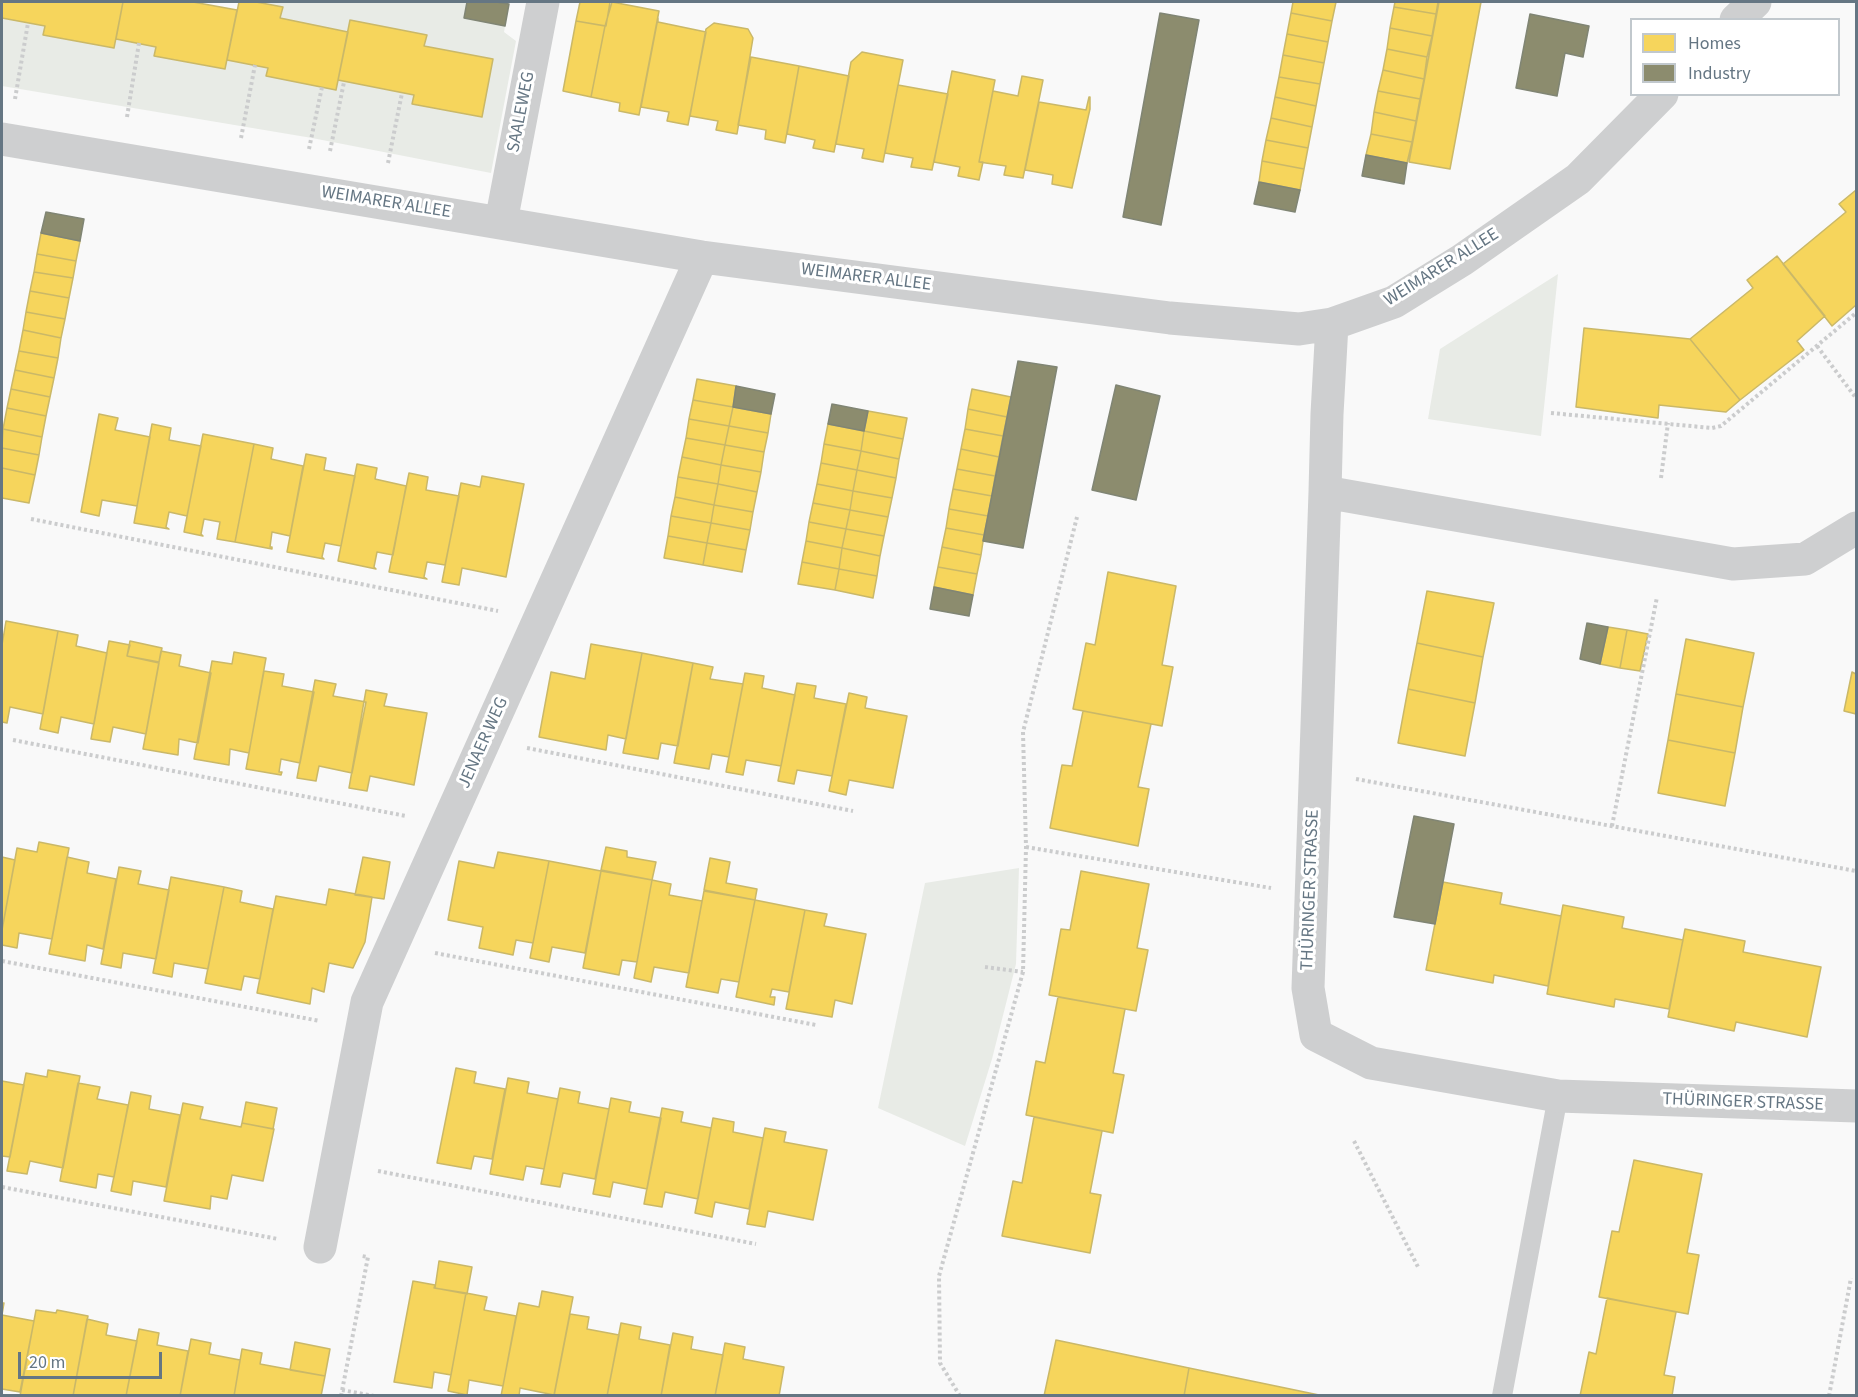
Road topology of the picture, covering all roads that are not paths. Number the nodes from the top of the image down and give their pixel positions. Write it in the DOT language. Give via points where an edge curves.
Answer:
graph roads {
  1 [pos="543,2"];
  2 [pos="1755,2"];
  3 [pos="1738,18"];
  4 [pos="1660,96"];
  5 [pos="2,139"];
  6 [pos="501,222"];
  7 [pos="702,257"];
  8 [pos="1332,324"];
  9 [pos="1325,492"];
  10 [pos="1857,528"];
  11 [pos="1558,1096"];
  12 [pos="1857,1106"];
  13 [pos="320,1247"];
  14 [pos="1502,1395"];
  1 -- 6 [label="street, SAALEWEG"];
  2 -- 3 [label="street"];
  4 -- 8 [label="street, WEIMARER ALLEE" via="1578,179 1462,260 1394,302"];
  5 -- 6 [label="street, WEIMARER ALLEE"];
  6 -- 7 [label="street, WEIMARER ALLEE"];
  7 -- 8 [label="street, WEIMARER ALLEE" via="1170,318 1299,329"];
  7 -- 13 [label="street, JENAER WEG" via="367,1002"];
  8 -- 9 [label="street, THÜRINGER STRASSE"];
  9 -- 10 [label="street" via="1733,564 1805,559"];
  9 -- 11 [label="street, THÜRINGER STRASSE" via="1308,988 1316,1035 1371,1063"];
  11 -- 12 [label="street, THÜRINGER STRASSE"];
  11 -- 14 [label="lane"];
}
